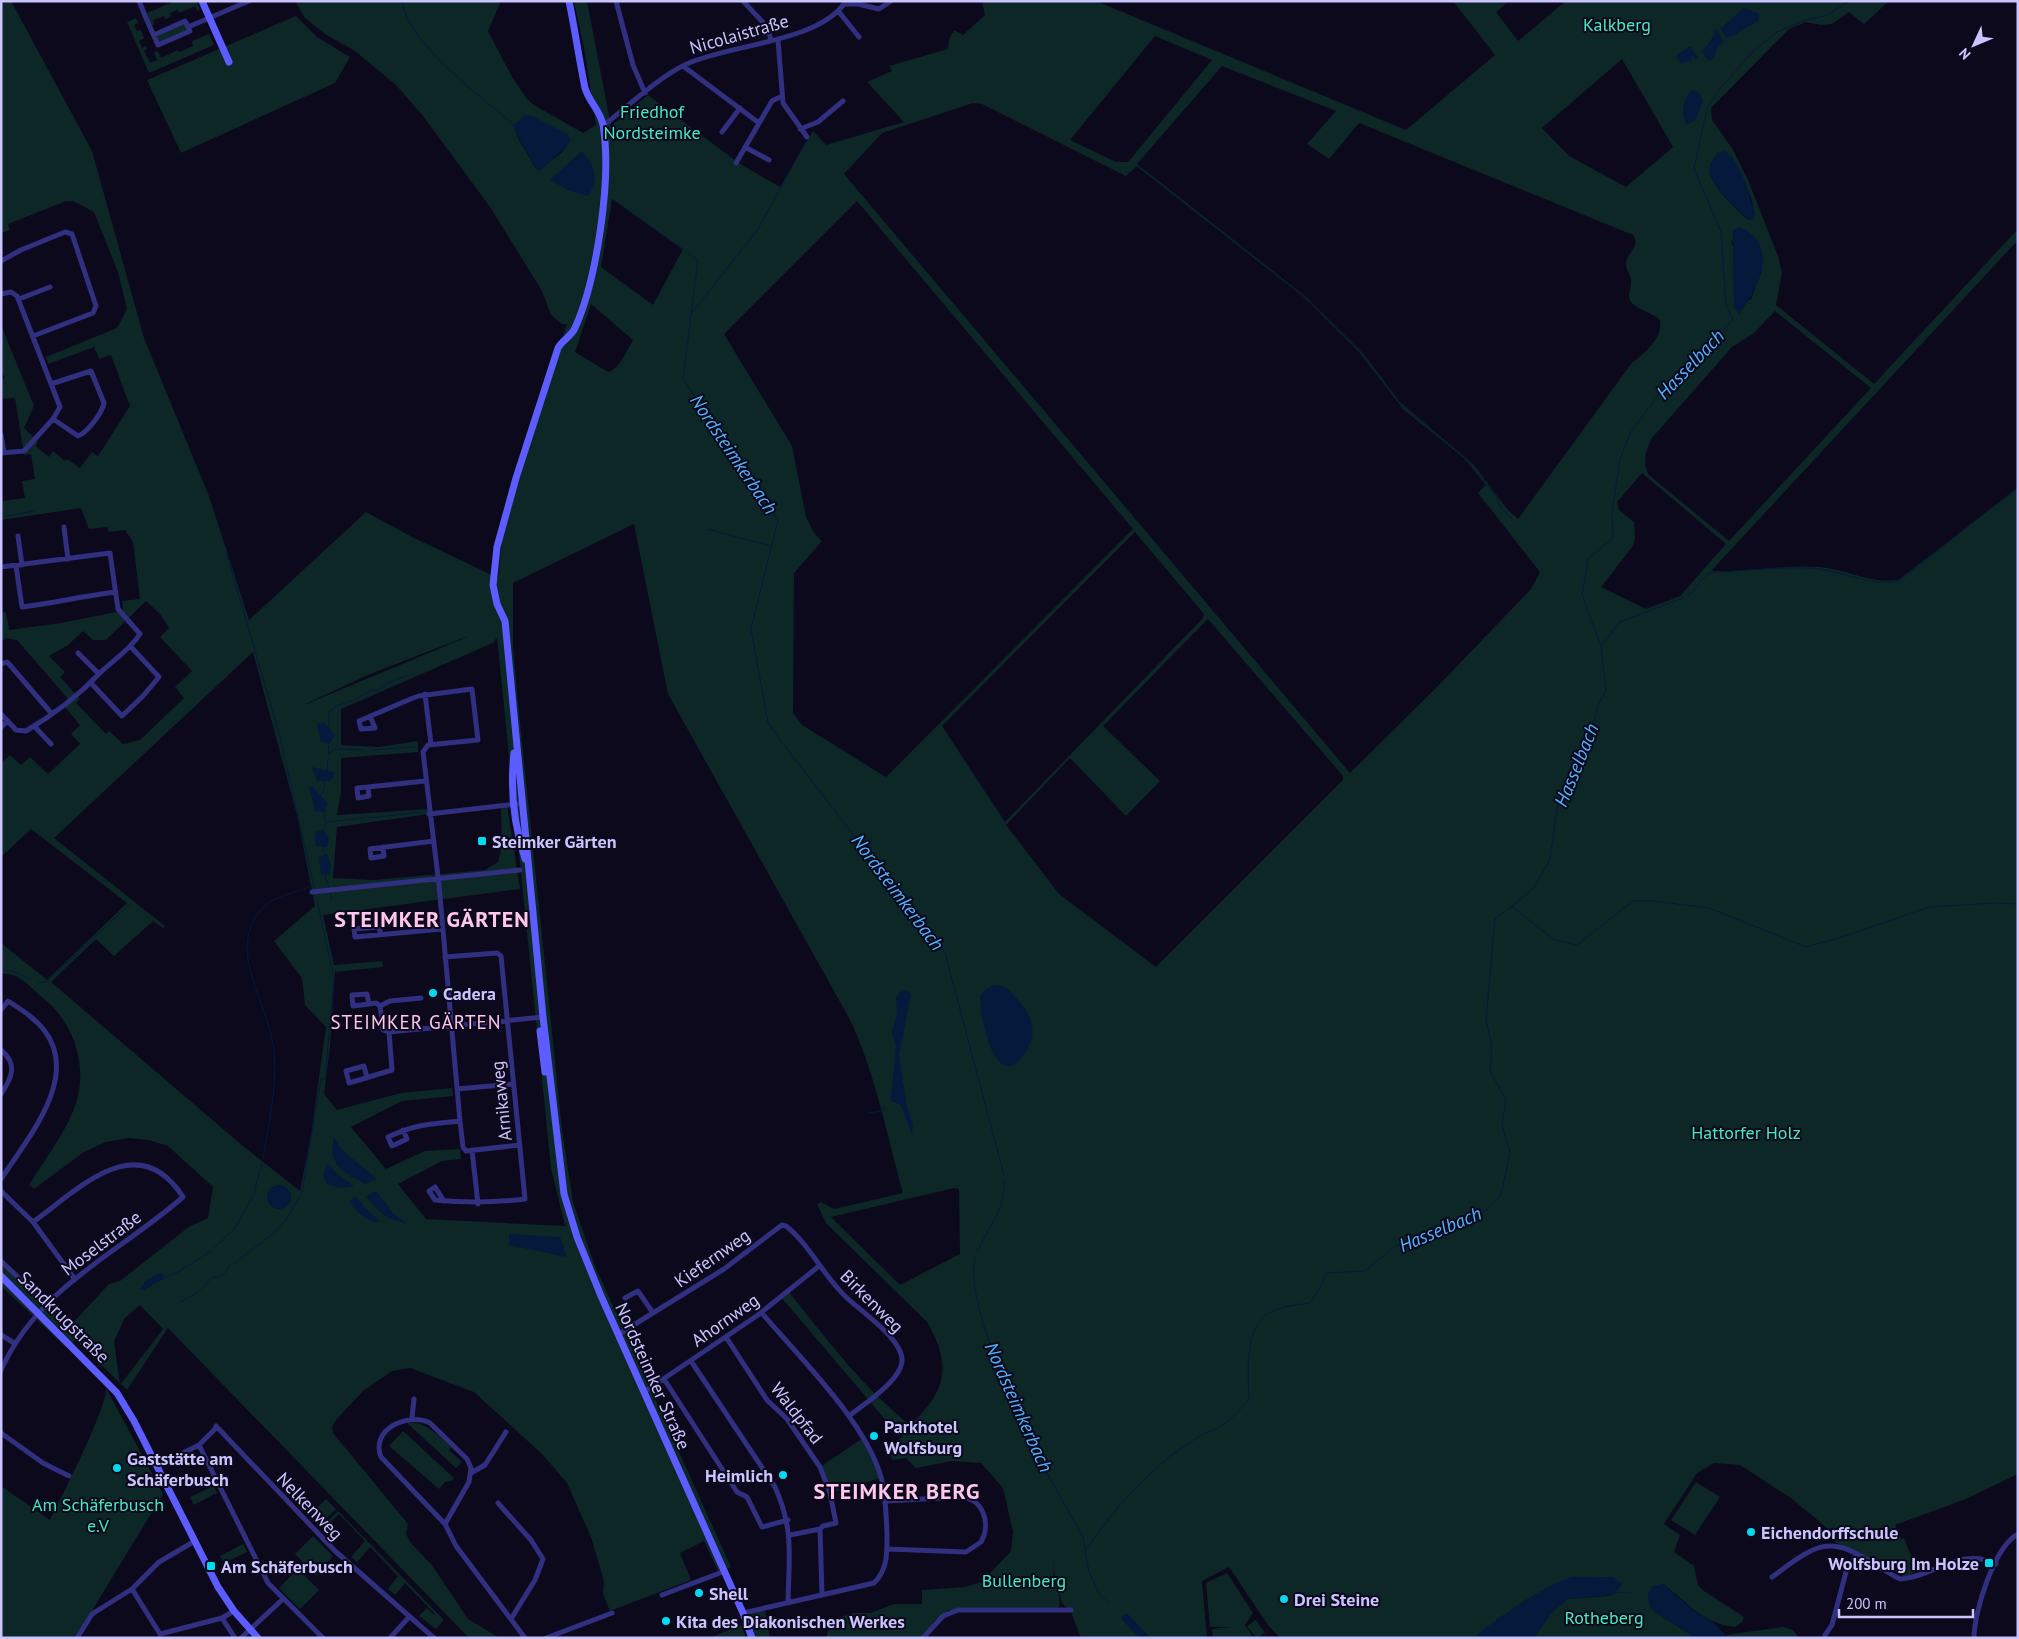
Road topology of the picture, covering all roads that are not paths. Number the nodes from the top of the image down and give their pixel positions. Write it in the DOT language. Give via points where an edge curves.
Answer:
graph roads {
  1 [pos="139,1"];
  2 [pos="202,1"];
  3 [pos="249,1"];
  4 [pos="569,1"];
  5 [pos="616,1"];
  6 [pos="743,1"];
  7 [pos="890,1"];
  8 [pos="843,3"];
  9 [pos="839,12"];
  10 [pos="208,18"];
  11 [pos="188,27"];
  12 [pos="154,35"];
  13 [pos="859,36"];
  14 [pos="778,40"];
  15 [pos="771,41"];
  16 [pos="229,62"];
  17 [pos="683,66"];
  18 [pos="645,93"];
  19 [pos="782,96"];
  20 [pos="843,101"];
  21 [pos="740,108"];
  22 [pos="759,123"];
  23 [pos="603,126"];
  24 [pos="800,129"];
  25 [pos="722,132"];
  26 [pos="806,138"];
  27 [pos="745,147"];
  28 [pos="769,160"];
  29 [pos="736,163"];
  30 [pos="1,261"];
  31 [pos="50,287"];
  32 [pos="1,294"];
  33 [pos="19,299"];
  34 [pos="33,336"];
  35 [pos="51,384"];
  36 [pos="53,419"];
  37 [pos="1,435"];
  38 [pos="2,453"];
  39 [pos="64,527"];
  40 [pos="18,536"];
  41 [pos="68,559"];
  42 [pos="22,565"];
  43 [pos="16,566"];
  44 [pos="1,567"];
  45 [pos="116,592"];
  46 [pos="131,648"];
  47 [pos="78,653"];
  48 [pos="1,664"];
  49 [pos="99,674"];
  50 [pos="91,684"];
  51 [pos="425,694"];
  52 [pos="1,714"];
  53 [pos="52,714"];
  54 [pos="370,716"];
  55 [pos="8,721"];
  56 [pos="34,726"];
  57 [pos="1,727"];
  58 [pos="515,735"];
  59 [pos="51,744"];
  60 [pos="431,744"];
  61 [pos="425,781"];
  62 [pos="368,787"];
  63 [pos="514,804"];
  64 [pos="522,804"];
  65 [pos="430,814"];
  66 [pos="434,841"];
  67 [pos="383,848"];
  68 [pos="520,870"];
  69 [pos="438,879"];
  70 [pos="530,881"];
  71 [pos="312,892"];
  72 [pos="442,929"];
  73 [pos="381,935"];
  74 [pos="445,957"];
  75 [pos="421,998"];
  76 [pos="369,1004"];
  77 [pos="380,1006"];
  78 [pos="1,1010"];
  79 [pos="541,1017"];
  80 [pos="507,1020"];
  81 [pos="452,1026"];
  82 [pos="386,1031"];
  83 [pos="1,1050"];
  84 [pos="367,1078"];
  85 [pos="514,1084"];
  86 [pos="457,1089"];
  87 [pos="1,1094"];
  88 [pos="460,1121"];
  89 [pos="403,1130"];
  90 [pos="520,1145"];
  91 [pos="472,1150"];
  92 [pos="1,1179"];
  93 [pos="1,1191"];
  94 [pos="444,1201"];
  95 [pos="478,1204"];
  96 [pos="33,1222"];
  97 [pos="786,1226"];
  98 [pos="1,1261"];
  99 [pos="819,1266"];
  100 [pos="1,1276"];
  101 [pos="74,1278"];
  102 [pos="625,1298"];
  103 [pos="47,1304"];
  104 [pos="761,1312"];
  105 [pos="653,1313"];
  106 [pos="38,1314"];
  107 [pos="619,1334"];
  108 [pos="1,1335"];
  109 [pos="726,1337"];
  110 [pos="14,1343"];
  111 [pos="691,1361"];
  112 [pos="1,1370"];
  113 [pos="664,1379"];
  114 [pos="644,1392"];
  115 [pos="414,1399"];
  116 [pos="849,1416"];
  117 [pos="412,1418"];
  118 [pos="506,1432"];
  119 [pos="1,1433"];
  120 [pos="199,1445"];
  121 [pos="157,1466"];
  122 [pos="471,1474"];
  123 [pos="69,1476"];
  124 [pos="886,1501"];
  125 [pos="498,1503"];
  126 [pos="788,1520"];
  127 [pos="445,1524"];
  128 [pos="820,1529"];
  129 [pos="2018,1534"];
  130 [pos="790,1535"];
  131 [pos="195,1541"];
  132 [pos="887,1549"];
  133 [pos="1857,1554"];
  134 [pos="1996,1564"];
  135 [pos="725,1571"];
  136 [pos="1772,1577"];
  137 [pos="132,1588"];
  138 [pos="662,1595"];
  139 [pos="822,1595"];
  140 [pos="283,1599"];
  141 [pos="788,1602"];
  142 [pos="1071,1610"];
  143 [pos="234,1611"];
  144 [pos="612,1613"];
  145 [pos="743,1613"];
  146 [pos="409,1617"];
  147 [pos="222,1618"];
  148 [pos="511,1619"];
  149 [pos="250,1630"];
  150 [pos="1825,1635"];
  151 [pos="76,1638"];
  152 [pos="235,1638"];
  153 [pos="241,1638"];
  154 [pos="258,1638"];
  155 [pos="323,1638"];
  156 [pos="390,1638"];
  157 [pos="434,1638"];
  158 [pos="525,1638"];
  159 [pos="546,1638"];
  160 [pos="752,1638"];
  161 [pos="923,1638"];
  162 [pos="1974,1638"];
  1 -- 12 [label="street"];
  2 -- 10 [label="street"];
  3 -- 10 [label="street"];
  4 -- 23 [label="street" via="586,88"];
  5 -- 18 [label="street" via="633,65"];
  6 -- 15 [label="street" via="768,28"];
  7 -- 8 [label="street" via="879,9"];
  8 -- 9 [label="street, Nicolaistraße"];
  9 -- 13 [label="street"];
  9 -- 14 [label="street, Nicolaistraße"];
  10 -- 11 [label="street"];
  10 -- 16 [label="street"];
  11 -- 12 [label="street" via="186,22"];
  11 -- 12 [label="street" via="190,31 158,45"];
  14 -- 15 [label="street, Nicolaistraße"];
  14 -- 19 [label="street"];
  15 -- 17 [label="street, Nicolaistraße" via="713,54"];
  17 -- 18 [label="street, Nicolaistraße"];
  17 -- 21 [label="street"];
  18 -- 23 [label="street, Nicolaistraße"];
  19 -- 22 [label="street" via="772,101"];
  19 -- 24 [label="street" via="786,110"];
  20 -- 24 [label="street" via="818,122"];
  21 -- 22 [label="street"];
  21 -- 25 [label="street"];
  22 -- 27 [label="street"];
  23 -- 58 [label="street" via="603,204 593,267 575,328 558,348 497,547 493,584 505,621"];
  24 -- 26 [label="street"];
  27 -- 28 [label="street"];
  27 -- 29 [label="street"];
  30 -- 34 [label="street" via="65,232 72,234 96,306 93,313"];
  31 -- 33 [label="street"];
  32 -- 33 [label="street" via="11,292"];
  33 -- 34 [label="street"];
  34 -- 35 [label="street"];
  35 -- 36 [label="street" via="60,407"];
  35 -- 36 [label="street" via="91,371 104,403 84,433 78,436"];
  36 -- 38 [label="street" via="24,451"];
  37 -- 38 [label="street"];
  39 -- 41 [label="street"];
  40 -- 42 [label="street"];
  41 -- 42 [label="street"];
  41 -- 45 [label="street" via="110,554"];
  42 -- 43 [label="street"];
  43 -- 44 [label="street"];
  43 -- 45 [label="street" via="22,607"];
  45 -- 46 [label="street" via="120,612 140,634"];
  46 -- 49 [label="street"];
  46 -- 50 [label="street" via="159,678 122,716"];
  47 -- 49 [label="street"];
  48 -- 53 [label="street" via="7,662"];
  49 -- 50 [label="street"];
  50 -- 53 [label="street"];
  51 -- 54 [label="street"];
  51 -- 60 [label="street"];
  51 -- 60 [label="street" via="472,689 474,700 478,740"];
  52 -- 55 [label="street"];
  53 -- 56 [label="street"];
  55 -- 56 [label="street" via="19,732"];
  55 -- 57 [label="street"];
  56 -- 59 [label="street"];
  58 -- 63 [label="street"];
  58 -- 64 [label="street"];
  60 -- 61 [label="street" via="423,752"];
  61 -- 62 [label="street"];
  61 -- 65 [label="street"];
  63 -- 64 [label="street"];
  63 -- 65 [label="street"];
  63 -- 70 [label="street" via="520,847"];
  64 -- 70 [label="street"];
  65 -- 66 [label="street"];
  66 -- 67 [label="street"];
  66 -- 69 [label="street"];
  68 -- 69 [label="street"];
  69 -- 71 [label="street"];
  69 -- 72 [label="street"];
  70 -- 79 [label="street, Nordsteimker Straße"];
  72 -- 73 [label="street"];
  72 -- 74 [label="street"];
  73 -- 73 [label="street" via="355,937 354,929 379,927"];
  74 -- 80 [label="street, Arnikaweg" via="497,953 500,956"];
  74 -- 81 [label="street"];
  75 -- 77 [label="street" via="390,1001"];
  76 -- 77 [label="street"];
  77 -- 82 [label="street"];
  78 -- 92 [label="street" via="8,1000 44,1030 52,1046 56,1066 46,1108"];
  79 -- 80 [label="street"];
  79 -- 107 [label="street, Nordsteimker Straße" via="544,1069 553,1109 564,1194 577,1237"];
  80 -- 81 [label="street"];
  80 -- 85 [label="street, Arnikaweg"];
  81 -- 82 [label="street"];
  81 -- 86 [label="street"];
  82 -- 84 [label="street" via="392,1070 379,1074 349,1083 346,1071 364,1066"];
  83 -- 87 [label="street" via="11,1060 13,1070"];
  85 -- 86 [label="street"];
  85 -- 90 [label="street, Arnikaweg"];
  86 -- 88 [label="street"];
  88 -- 89 [label="street" via="413,1125"];
  88 -- 91 [label="street" via="463,1147 466,1151"];
  90 -- 91 [label="street"];
  90 -- 95 [label="street, Arnikaweg" via="525,1199"];
  91 -- 95 [label="street, Arnikaweg"];
  93 -- 96 [label="street"];
  94 -- 95 [label="street"];
  96 -- 101 [label="street"];
  96 -- 101 [label="street, Moselstraße" via="117,1166 139,1164 152,1167 167,1176 183,1197"];
  97 -- 99 [label="street, Birkenweg"];
  97 -- 105 [label="street, Kiefernweg" via="776,1229 718,1274"];
  98 -- 103 [label="street"];
  99 -- 104 [label="street, Ahornweg"];
  99 -- 116 [label="street, Birkenweg" via="846,1297 896,1344 901,1354 900,1369 895,1378"];
  100 -- 106 [label="street, Sandkrugstraße"];
  101 -- 103 [label="street, Moselstraße"];
  102 -- 105 [label="street" via="638,1291"];
  103 -- 106 [label="street, Moselstraße"];
  104 -- 109 [label="street, Ahornweg"];
  104 -- 116 [label="street"];
  105 -- 107 [label="street, Kiefernweg"];
  106 -- 110 [label="street, Moselstraße"];
  106 -- 121 [label="street, Sandkrugstraße" via="105,1378 126,1406"];
  107 -- 114 [label="street, Nordsteimker Straße"];
  108 -- 110 [label="street"];
  109 -- 111 [label="street, Ahornweg"];
  109 -- 128 [label="street, Waldpfad" via="767,1400 787,1419 824,1475 836,1523"];
  110 -- 112 [label="street, Moselstraße"];
  111 -- 113 [label="street, Ahornweg"];
  111 -- 126 [label="street" via="775,1486"];
  113 -- 114 [label="street, Ahornweg"];
  113 -- 126 [label="street" via="737,1492 746,1497 762,1527"];
  114 -- 135 [label="street, Nordsteimker Straße"];
  115 -- 117 [label="street"];
  116 -- 124 [label="street" via="871,1451"];
  117 -- 122 [label="street" via="422,1419 436,1428 467,1459"];
  117 -- 127 [label="street" via="386,1431 378,1448 381,1457"];
  118 -- 122 [label="street" via="485,1465"];
  119 -- 123 [label="street" via="44,1464"];
  120 -- 121 [label="street, Nelkenweg"];
  120 -- 140 [label="street" via="268,1583"];
  120 -- 146 [label="street, Nelkenweg" via="216,1427 335,1551"];
  121 -- 131 [label="street, Sandkrugstraße"];
  122 -- 127 [label="street"];
  124 -- 132 [label="street"];
  124 -- 132 [label="street" via="971,1498 982,1508 985,1528 981,1542 966,1552"];
  125 -- 148 [label="street" via="531,1540 543,1559 535,1580"];
  126 -- 130 [label="street"];
  127 -- 148 [label="street" via="456,1546"];
  128 -- 130 [label="street"];
  128 -- 139 [label="street"];
  129 -- 134 [label="street" via="2010,1540"];
  130 -- 141 [label="street"];
  131 -- 137 [label="street" via="159,1562"];
  131 -- 143 [label="street, Sandkrugstraße"];
  132 -- 139 [label="street" via="882,1575 874,1583"];
  133 -- 134 [label="street" via="1900,1579 1964,1558 1982,1558"];
  133 -- 136 [label="street" via="1837,1547 1820,1547"];
  133 -- 150 [label="street" via="1847,1569 1832,1625"];
  134 -- 162 [label="street" via="1980,1604"];
  135 -- 138 [label="street"];
  135 -- 145 [label="street, Nordsteimker Straße"];
  137 -- 147 [label="street" via="160,1634"];
  137 -- 151 [label="street" via="92,1614"];
  139 -- 141 [label="street"];
  140 -- 149 [label="street"];
  140 -- 155 [label="street"];
  141 -- 145 [label="street"];
  142 -- 161 [label="street" via="958,1610 943,1616"];
  143 -- 147 [label="street"];
  143 -- 149 [label="street, Sandkrugstraße"];
  144 -- 159 [label="street"];
  145 -- 160 [label="street, Nordsteimker Straße"];
  146 -- 156 [label="street"];
  146 -- 157 [label="street, Nelkenweg"];
  147 -- 152 [label="street"];
  148 -- 158 [label="street"];
  149 -- 153 [label="street"];
  149 -- 154 [label="street, Sandkrugstraße"];
}
